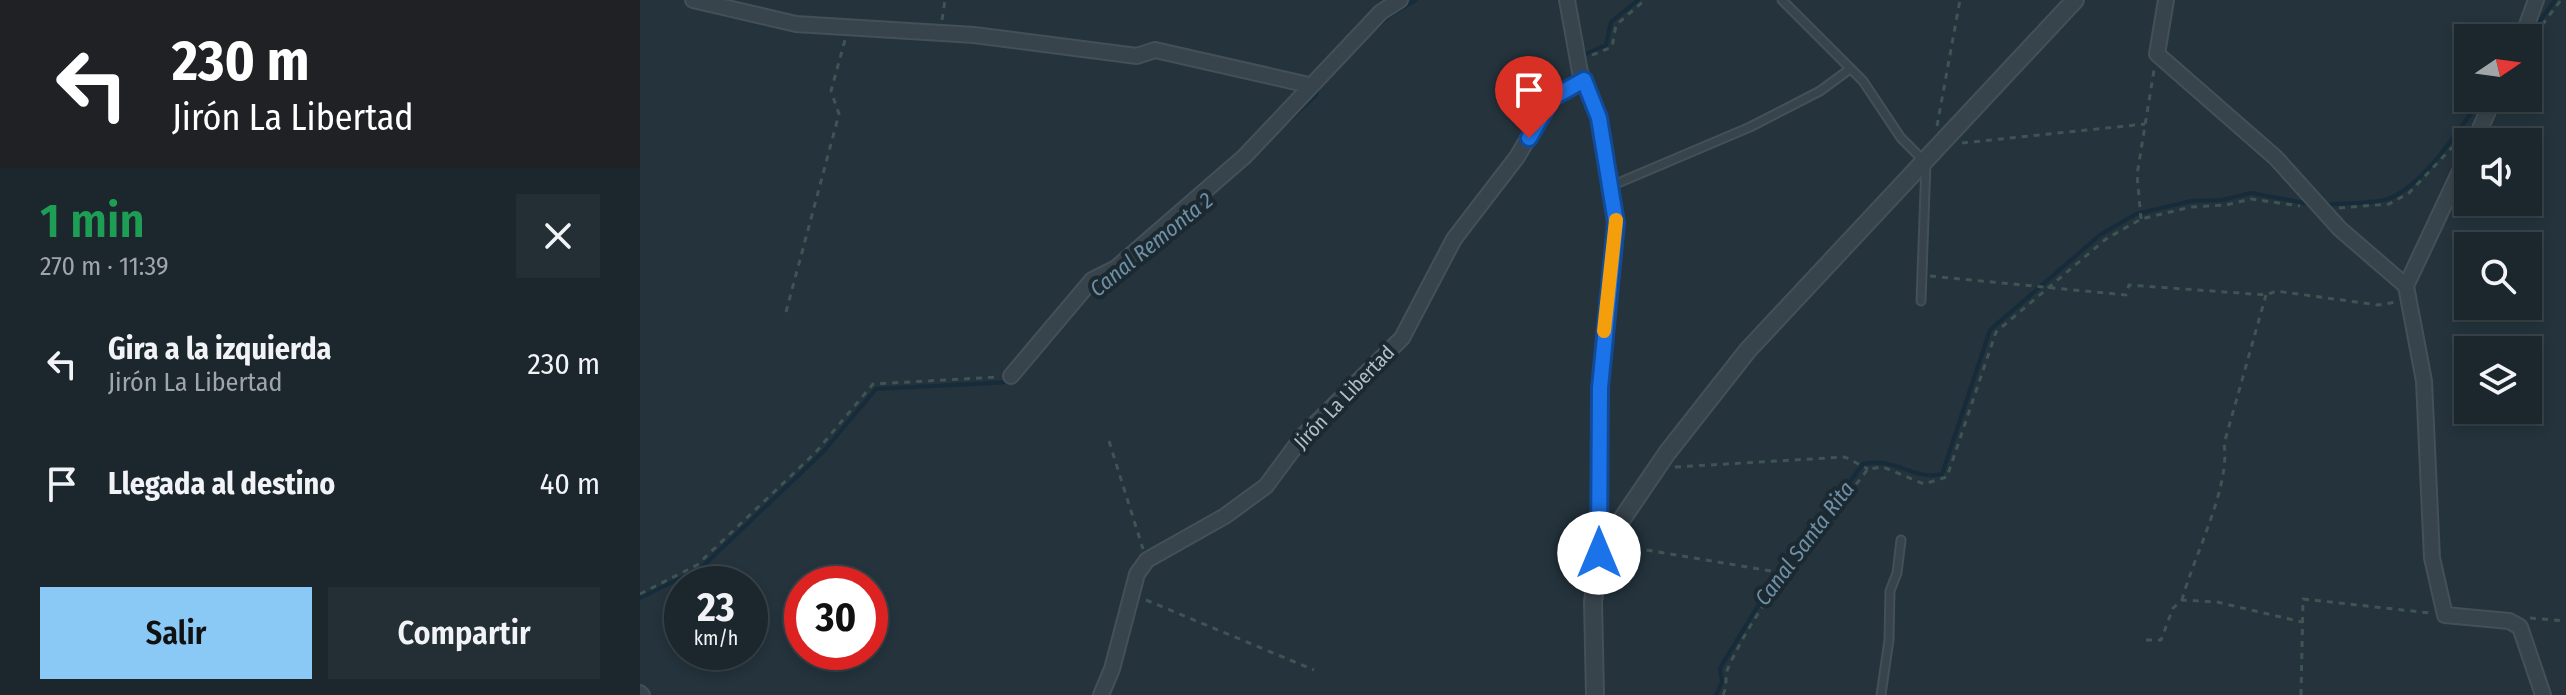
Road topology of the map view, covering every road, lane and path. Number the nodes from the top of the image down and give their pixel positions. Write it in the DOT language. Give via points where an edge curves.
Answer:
graph roads {
  1 [pos="693,0"];
  2 [pos="945,0"];
  3 [pos="1400,0"];
  4 [pos="1567,0"];
  5 [pos="1645,0"];
  6 [pos="1782,0"];
  7 [pos="1960,0"];
  8 [pos="2075,0"];
  9 [pos="2166,0"];
  10 [pos="2536,0"];
  11 [pos="2561,0"];
  12 [pos="2527,24"];
  13 [pos="2542,26"];
  14 [pos="848,29"];
  15 [pos="940,34"];
  16 [pos="2157,54"];
  17 [pos="1578,62"];
  18 [pos="1850,69"];
  19 [pos="1584,80"];
  20 [pos="1309,85"];
  21 [pos="2145,124"];
  22 [pos="1942,145"];
  23 [pos="2454,152"];
  24 [pos="1926,163"];
  25 [pos="1611,186"];
  26 [pos="2454,186"];
  27 [pos="2322,210"];
  28 [pos="2141,219"];
  29 [pos="1922,276"];
  30 [pos="2049,288"];
  31 [pos="2408,293"];
  32 [pos="2266,295"];
  33 [pos="1921,301"];
  34 [pos="786,312"];
  35 [pos="1011,376"];
  36 [pos="1109,441"];
  37 [pos="1656,468"];
  38 [pos="1868,469"];
  39 [pos="1901,540"];
  40 [pos="1602,548"];
  41 [pos="1147,560"];
  42 [pos="1788,574"];
  43 [pos="640,594"];
  44 [pos="1131,594"];
  45 [pos="2182,600"];
  46 [pos="2445,615"];
  47 [pos="2566,621"];
  48 [pos="2302,622"];
  49 [pos="2514,624"];
  50 [pos="2146,640"];
  51 [pos="1314,670"];
  52 [pos="1101,695"];
  53 [pos="1595,695"];
  54 [pos="1723,695"];
  55 [pos="1881,695"];
  56 [pos="2301,695"];
  57 [pos="2543,695"];
  1 -- 14 [label="street" via="796,24"];
  2 -- 15 [label="path"];
  3 -- 20 [label="street" via="1381,12"];
  4 -- 17 [label="street"];
  5 -- 17 [label="path" via="1616,25 1612,47"];
  6 -- 18 [label="lane"];
  7 -- 22 [label="path" via="1937,126"];
  8 -- 22 [label="street"];
  9 -- 16 [label="street"];
  10 -- 12 [label="street"];
  11 -- 13 [label="path"];
  14 -- 15 [label="street"];
  14 -- 34 [label="path" via="831,91 839,114"];
  15 -- 20 [label="street" via="1137,56 1155,50"];
  16 -- 21 [label="path"];
  16 -- 27 [label="street" via="2276,158"];
  17 -- 19 [label="street"];
  18 -- 24 [label="lane"];
  18 -- 25 [label="lane" via="1750,127"];
  19 -- 25 [label="street" via="1599,118"];
  19 -- 41 [label="street, Jirón La Libertad" via="1552,98 1517,157 1454,239 1402,338 1303,436 1266,486"];
  20 -- 35 [label="street" via="1245,156 1116,268 1092,280"];
  21 -- 22 [label="path"];
  21 -- 28 [label="path" via="2137,175"];
  22 -- 24 [label="street"];
  23 -- 27 [label="path" via="2389,204"];
  24 -- 29 [label="lane"];
  24 -- 37 [label="street" via="1748,350"];
  25 -- 40 [label="street" via="1616,223 1600,388"];
  26 -- 31 [label="street"];
  27 -- 28 [label="path" via="2251,199"];
  27 -- 31 [label="street"];
  28 -- 30 [label="path" via="2106,239"];
  29 -- 30 [label="path"];
  29 -- 33 [label="lane"];
  30 -- 32 [label="path" via="2126,295 2129,285"];
  30 -- 38 [label="path" via="1996,332 1947,477 1924,484 1883,467"];
  31 -- 32 [label="path" via="2378,305 2276,291"];
  31 -- 46 [label="street" via="2424,381 2432,558"];
  32 -- 45 [label="path" via="2224,444 2226,458 2206,537 2192,560"];
  35 -- 43 [label="path" via="873,384 815,453 697,565"];
  36 -- 41 [label="path"];
  37 -- 38 [label="path" via="1845,457"];
  37 -- 40 [label="street"];
  38 -- 42 [label="path"];
  39 -- 55 [label="lane" via="1890,591"];
  40 -- 42 [label="path"];
  40 -- 53 [label="street" via="1593,602"];
  41 -- 44 [label="street"];
  42 -- 54 [label="path" via="1726,669"];
  44 -- 51 [label="path"];
  44 -- 52 [label="street"];
  45 -- 48 [label="path" via="2217,602"];
  45 -- 50 [label="path" via="2173,608 2161,640"];
  46 -- 48 [label="path" via="2303,599"];
  46 -- 49 [label="street"];
  47 -- 49 [label="path" via="2528,618"];
  48 -- 56 [label="path"];
  49 -- 57 [label="street" via="2520,627"];
}
